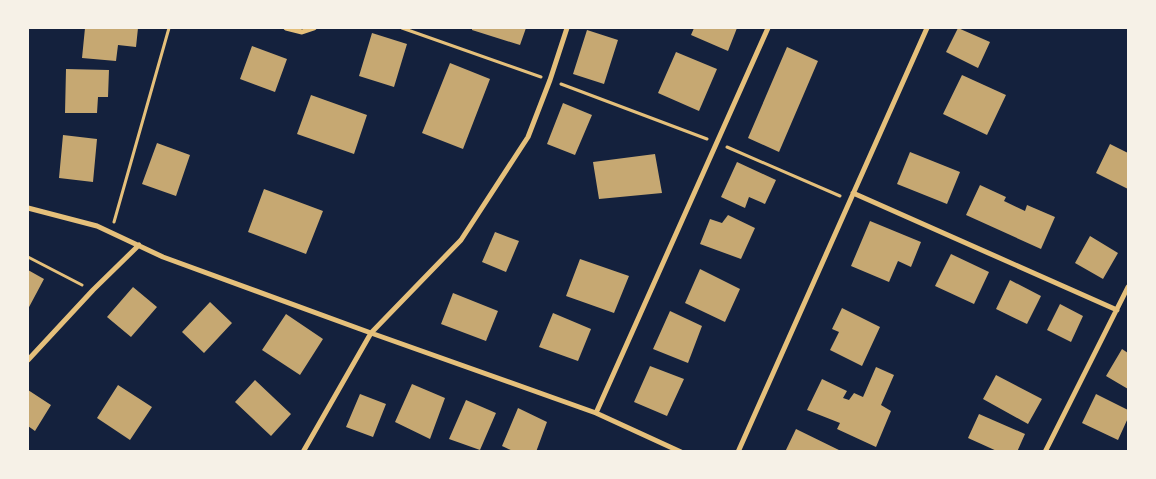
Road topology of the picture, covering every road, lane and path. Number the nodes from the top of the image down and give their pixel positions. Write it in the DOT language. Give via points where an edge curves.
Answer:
graph roads {
  1 [pos="169,28"];
  2 [pos="286,28"];
  3 [pos="314,28"];
  4 [pos="402,28"];
  5 [pos="567,28"];
  6 [pos="768,28"];
  7 [pos="926,28"];
  8 [pos="550,80"];
  9 [pos="717,143"];
  10 [pos="853,193"];
  11 [pos="850,200"];
  12 [pos="28,208"];
  13 [pos="112,233"];
  14 [pos="139,245"];
  15 [pos="28,257"];
  16 [pos="1128,287"];
  17 [pos="92,290"];
  18 [pos="1116,310"];
  19 [pos="371,333"];
  20 [pos="28,360"];
  21 [pos="596,413"];
  22 [pos="303,452"];
  23 [pos="680,452"];
  24 [pos="738,452"];
  25 [pos="1045,452"];
  1 -- 13 [label="path"];
  2 -- 3 [label="street" via="302,32"];
  4 -- 8 [label="path"];
  5 -- 8 [label="street"];
  6 -- 9 [label="street"];
  7 -- 10 [label="street"];
  8 -- 9 [label="path"];
  8 -- 19 [label="street" via="528,137 461,240"];
  9 -- 11 [label="path"];
  9 -- 21 [label="street"];
  10 -- 11 [label="street"];
  10 -- 18 [label="street"];
  11 -- 24 [label="street"];
  12 -- 13 [label="street"];
  13 -- 14 [label="street"];
  14 -- 17 [label="street"];
  14 -- 19 [label="street" via="163,257"];
  15 -- 17 [label="path"];
  16 -- 18 [label="street"];
  17 -- 20 [label="street"];
  18 -- 25 [label="street"];
  19 -- 21 [label="street"];
  19 -- 22 [label="street"];
  21 -- 23 [label="street"];
}
